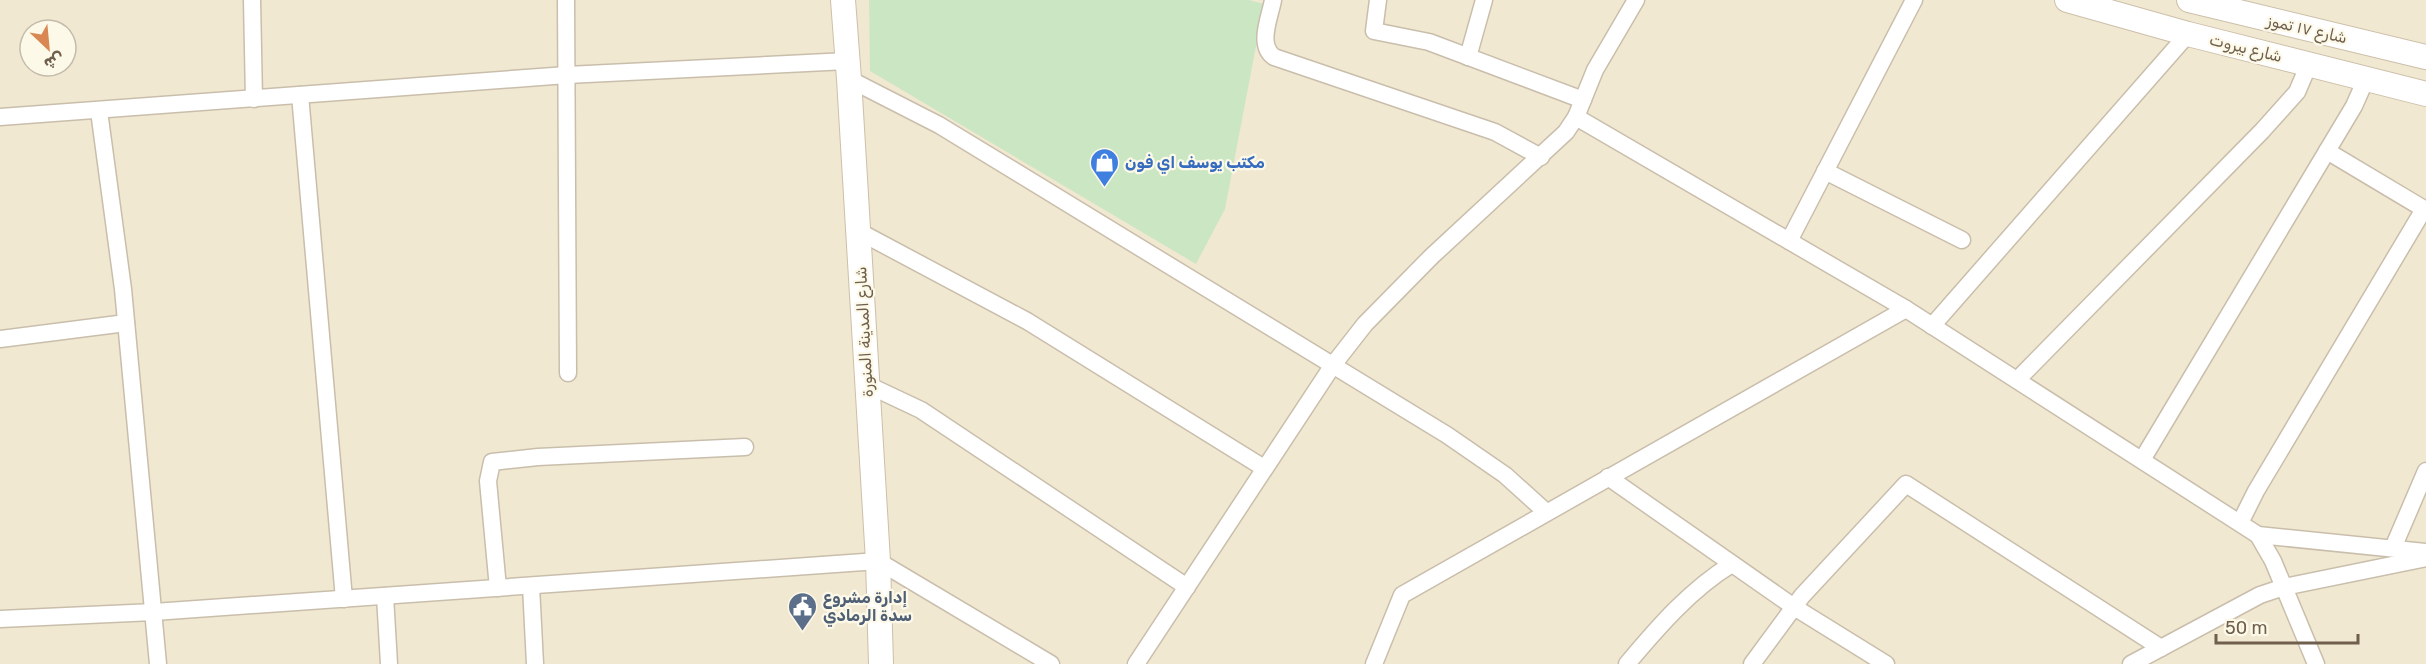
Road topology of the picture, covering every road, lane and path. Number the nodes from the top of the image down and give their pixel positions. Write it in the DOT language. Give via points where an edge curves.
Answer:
graph roads {
  1 [pos="252,0"];
  2 [pos="566,0"];
  3 [pos="843,0"];
  4 [pos="1273,0"];
  5 [pos="1378,0"];
  6 [pos="1484,0"];
  7 [pos="1636,0"];
  8 [pos="1914,0"];
  9 [pos="2067,0"];
  10 [pos="2189,0"];
  11 [pos="2220,4"];
  12 [pos="2188,34"];
  13 [pos="1468,57"];
  14 [pos="2426,57"];
  15 [pos="2309,64"];
  16 [pos="848,70"];
  17 [pos="567,75"];
  18 [pos="2366,79"];
  19 [pos="2426,94"];
  20 [pos="300,95"];
  21 [pos="254,99"];
  22 [pos="1583,100"];
  23 [pos="99,111"];
  24 [pos="0,117"];
  25 [pos="1576,117"];
  26 [pos="2327,151"];
  27 [pos="1541,157"];
  28 [pos="1825,171"];
  29 [pos="2425,210"];
  30 [pos="858,231"];
  31 [pos="1962,240"];
  32 [pos="1789,241"];
  33 [pos="1906,309"];
  34 [pos="126,323"];
  35 [pos="1932,326"];
  36 [pos="0,339"];
  37 [pos="1333,365"];
  38 [pos="568,373"];
  39 [pos="2017,380"];
  40 [pos="867,384"];
  41 [pos="745,447"];
  42 [pos="2142,460"];
  43 [pos="1264,468"];
  44 [pos="2426,471"];
  45 [pos="1608,477"];
  46 [pos="1546,512"];
  47 [pos="2240,523"];
  48 [pos="2258,535"];
  49 [pos="2393,548"];
  50 [pos="2426,552"];
  51 [pos="2426,558"];
  52 [pos="878,561"];
  53 [pos="1732,564"];
  54 [pos="531,585"];
  55 [pos="1187,587"];
  56 [pos="2284,587"];
  57 [pos="498,588"];
  58 [pos="385,596"];
  59 [pos="344,599"];
  60 [pos="1794,607"];
  61 [pos="154,612"];
  62 [pos="0,619"];
  63 [pos="2161,648"];
  64 [pos="159,664"];
  65 [pos="389,664"];
  66 [pos="536,664"];
  67 [pos="881,664"];
  68 [pos="1051,664"];
  69 [pos="1136,664"];
  70 [pos="1374,664"];
  71 [pos="1627,664"];
  72 [pos="1752,664"];
  73 [pos="1886,664"];
  74 [pos="2131,664"];
  75 [pos="2316,664"];
  1 -- 21 [label="street"];
  2 -- 17 [label="street"];
  3 -- 16 [label="street, شارع المدينة المنورة"];
  4 -- 27 [label="street" via="1264,43 1274,57 1495,132"];
  5 -- 13 [label="street" via="1374,31 1429,42"];
  6 -- 13 [label="street"];
  7 -- 22 [label="street" via="1595,70"];
  8 -- 28 [label="street"];
  9 -- 12 [label="street, شارع بيروت"];
  10 -- 11 [label="street, شارع ١٧ تموز"];
  11 -- 14 [label="street, شارع ١٧ تموز"];
  12 -- 15 [label="street, شارع بيروت"];
  12 -- 35 [label="street"];
  13 -- 22 [label="street"];
  15 -- 18 [label="street, شارع بيروت"];
  15 -- 39 [label="street" via="2297,92 2262,131"];
  16 -- 17 [label="street"];
  16 -- 30 [label="street, شارع المدينة المنورة"];
  16 -- 37 [label="street"];
  17 -- 20 [label="street"];
  17 -- 38 [label="street"];
  18 -- 19 [label="street, شارع بيروت"];
  18 -- 26 [label="street"];
  20 -- 21 [label="street"];
  20 -- 59 [label="street"];
  21 -- 23 [label="street"];
  22 -- 25 [label="street"];
  23 -- 24 [label="street"];
  23 -- 34 [label="street"];
  25 -- 27 [label="street"];
  25 -- 32 [label="street"];
  26 -- 29 [label="street"];
  26 -- 42 [label="street"];
  27 -- 37 [label="street" via="1432,256 1365,324"];
  28 -- 31 [label="street"];
  28 -- 32 [label="street"];
  29 -- 47 [label="street" via="2256,490"];
  30 -- 40 [label="street, شارع المدينة المنورة"];
  30 -- 43 [label="street" via="1027,321"];
  32 -- 33 [label="street"];
  33 -- 35 [label="street"];
  33 -- 45 [label="street"];
  34 -- 36 [label="street"];
  34 -- 61 [label="street"];
  35 -- 39 [label="street"];
  37 -- 43 [label="street"];
  37 -- 46 [label="street" via="1448,435 1505,475"];
  39 -- 42 [label="street"];
  40 -- 52 [label="street, شارع المدينة المنورة"];
  40 -- 55 [label="street" via="921,410"];
  41 -- 57 [label="street" via="492,462 488,482"];
  42 -- 47 [label="street"];
  43 -- 55 [label="street"];
  44 -- 49 [label="street"];
  45 -- 46 [label="street"];
  45 -- 53 [label="street"];
  46 -- 70 [label="street" via="1402,595"];
  47 -- 48 [label="street"];
  48 -- 49 [label="street"];
  48 -- 56 [label="street"];
  49 -- 50 [label="street"];
  51 -- 56 [label="street"];
  52 -- 54 [label="street"];
  52 -- 67 [label="street, شارع المدينة المنورة"];
  52 -- 68 [label="street"];
  53 -- 60 [label="street"];
  53 -- 71 [label="street" via="1714,575 1663,622"];
  54 -- 57 [label="street"];
  54 -- 66 [label="street"];
  55 -- 69 [label="street"];
  56 -- 63 [label="street" via="2260,595"];
  56 -- 75 [label="street"];
  57 -- 58 [label="street"];
  58 -- 59 [label="street"];
  58 -- 65 [label="street"];
  59 -- 61 [label="street"];
  60 -- 63 [label="street" via="1906,484"];
  60 -- 72 [label="street"];
  60 -- 73 [label="street"];
  61 -- 62 [label="street"];
  61 -- 64 [label="street"];
  63 -- 74 [label="street"];
}
